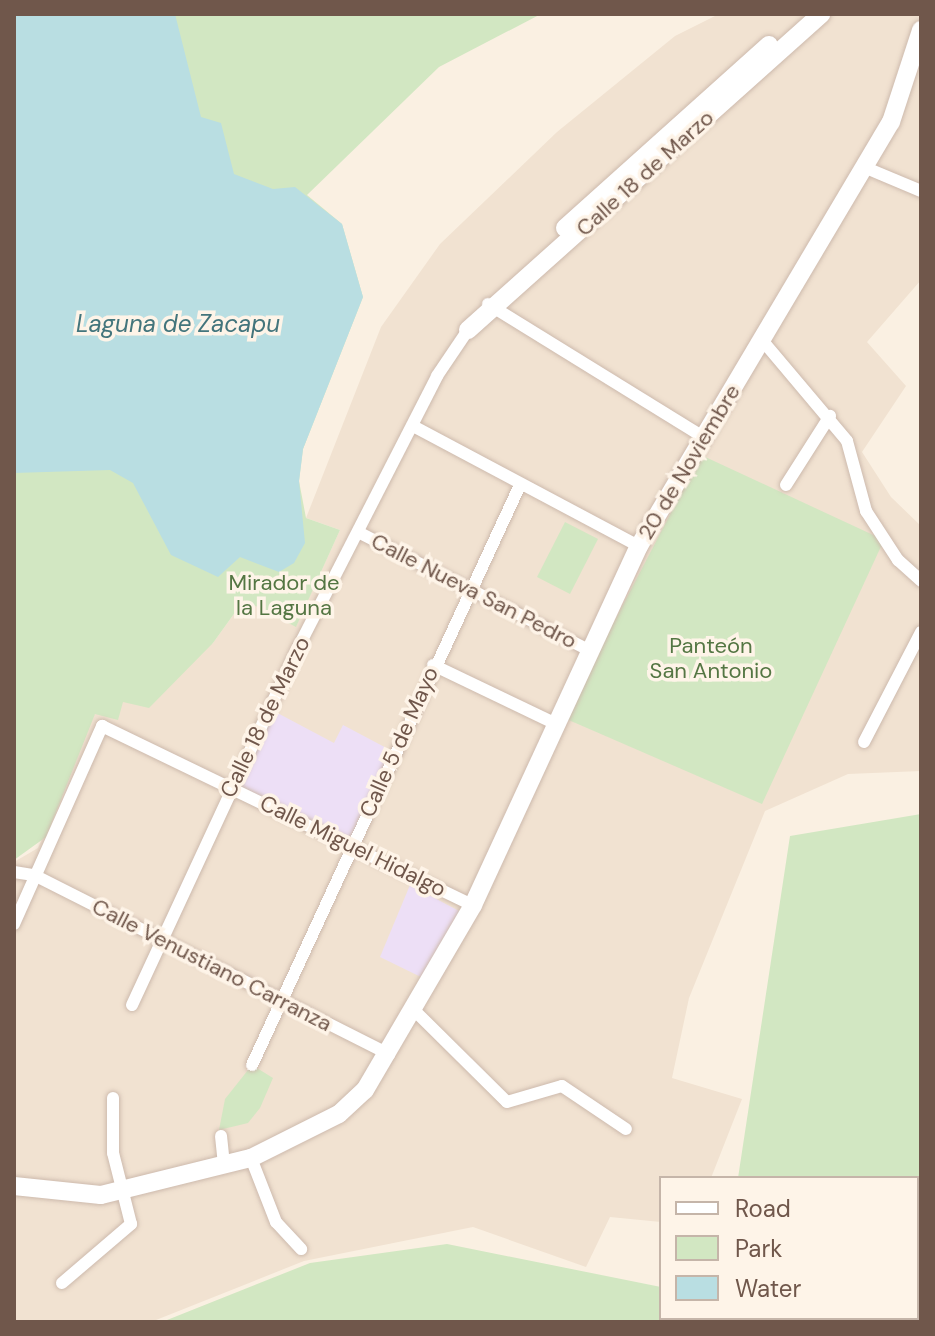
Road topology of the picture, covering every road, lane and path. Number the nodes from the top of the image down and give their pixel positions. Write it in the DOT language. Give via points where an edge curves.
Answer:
graph roads {
  1 [pos="805,14"];
  2 [pos="821,14"];
  3 [pos="921,30"];
  4 [pos="864,167"];
  5 [pos="921,191"];
  6 [pos="491,307"];
  7 [pos="468,330"];
  8 [pos="762,340"];
  9 [pos="830,416"];
  10 [pos="413,426"];
  11 [pos="703,437"];
  12 [pos="520,485"];
  13 [pos="786,485"];
  14 [pos="358,532"];
  15 [pos="639,546"];
  16 [pos="921,581"];
  17 [pos="471,592"];
  18 [pos="921,632"];
  19 [pos="589,650"];
  20 [pos="433,665"];
  21 [pos="554,723"];
  22 [pos="864,742"];
  23 [pos="230,786"];
  24 [pos="351,847"];
  25 [pos="15,872"];
  26 [pos="34,875"];
  27 [pos="473,905"];
  28 [pos="14,924"];
  29 [pos="160,939"];
  30 [pos="279,999"];
  31 [pos="132,1005"];
  32 [pos="415,1011"];
  33 [pos="389,1054"];
  34 [pos="252,1065"];
  35 [pos="113,1098"];
  36 [pos="626,1129"];
  37 [pos="221,1136"];
  38 [pos="251,1158"];
  39 [pos="224,1164"];
  40 [pos="14,1186"];
  41 [pos="121,1191"];
  42 [pos="301,1249"];
  43 [pos="62,1283"];
  1 -- 6 [label="main road, Calle 18 de Marzo" via="652,145"];
  2 -- 6 [label="main road, Calle 18 de Marzo"];
  3 -- 4 [label="main road, 20 de Noviembre" via="891,122"];
  4 -- 5 [label="street"];
  4 -- 8 [label="main road, 20 de Noviembre"];
  6 -- 7 [label="main road, Calle 18 de Marzo"];
  6 -- 11 [label="street"];
  7 -- 10 [label="street, Calle 18 de Marzo"];
  8 -- 9 [label="street"];
  8 -- 11 [label="main road, 20 de Noviembre"];
  9 -- 13 [label="street"];
  9 -- 16 [label="street" via="847,441 866,511 898,560"];
  10 -- 12 [label="street"];
  10 -- 14 [label="street, Calle 18 de Marzo"];
  11 -- 15 [label="main road, 20 de Noviembre"];
  12 -- 15 [label="street"];
  12 -- 17 [label="street, Calle 5 de Mayo"];
  14 -- 17 [label="street, Calle Nueva San Pedro"];
  14 -- 23 [label="street, Calle 18 de Marzo"];
  15 -- 19 [label="main road, 20 de Noviembre"];
  17 -- 19 [label="street, Calle Nueva San Pedro"];
  17 -- 20 [label="street, Calle 5 de Mayo"];
  18 -- 22 [label="street"];
  19 -- 21 [label="main road, 20 de Noviembre"];
  20 -- 21 [label="street"];
  20 -- 24 [label="street, Calle 5 de Mayo"];
  21 -- 27 [label="main road, 20 de Noviembre"];
  23 -- 24 [label="street, Calle Miguel Hidalgo"];
  23 -- 26 [label="street, Calle Miguel Hidalgo" via="102,726 51,850"];
  23 -- 29 [label="street, Calle 18 de Marzo"];
  24 -- 27 [label="street, Calle Miguel Hidalgo"];
  24 -- 30 [label="street, Calle 5 de Mayo"];
  25 -- 26 [label="street"];
  26 -- 28 [label="street"];
  26 -- 29 [label="street, Calle Venustiano Carranza"];
  27 -- 32 [label="main road, 20 de Noviembre"];
  29 -- 30 [label="street, Calle Venustiano Carranza"];
  29 -- 31 [label="street, Calle 18 de Marzo"];
  30 -- 33 [label="street, Calle Venustiano Carranza"];
  30 -- 34 [label="street, Calle 5 de Mayo"];
  32 -- 33 [label="main road, 20 de Noviembre"];
  32 -- 36 [label="street" via="507,1102 562,1086"];
  33 -- 38 [label="main road, 20 de Noviembre" via="339,1114"];
  35 -- 41 [label="street"];
  37 -- 39 [label="street"];
  38 -- 39 [label="main road, 20 de Noviembre"];
  38 -- 42 [label="street" via="276,1222"];
  39 -- 41 [label="main road, 20 de Noviembre"];
  40 -- 41 [label="main road, 20 de Noviembre"];
  41 -- 43 [label="street" via="131,1224"];
}
